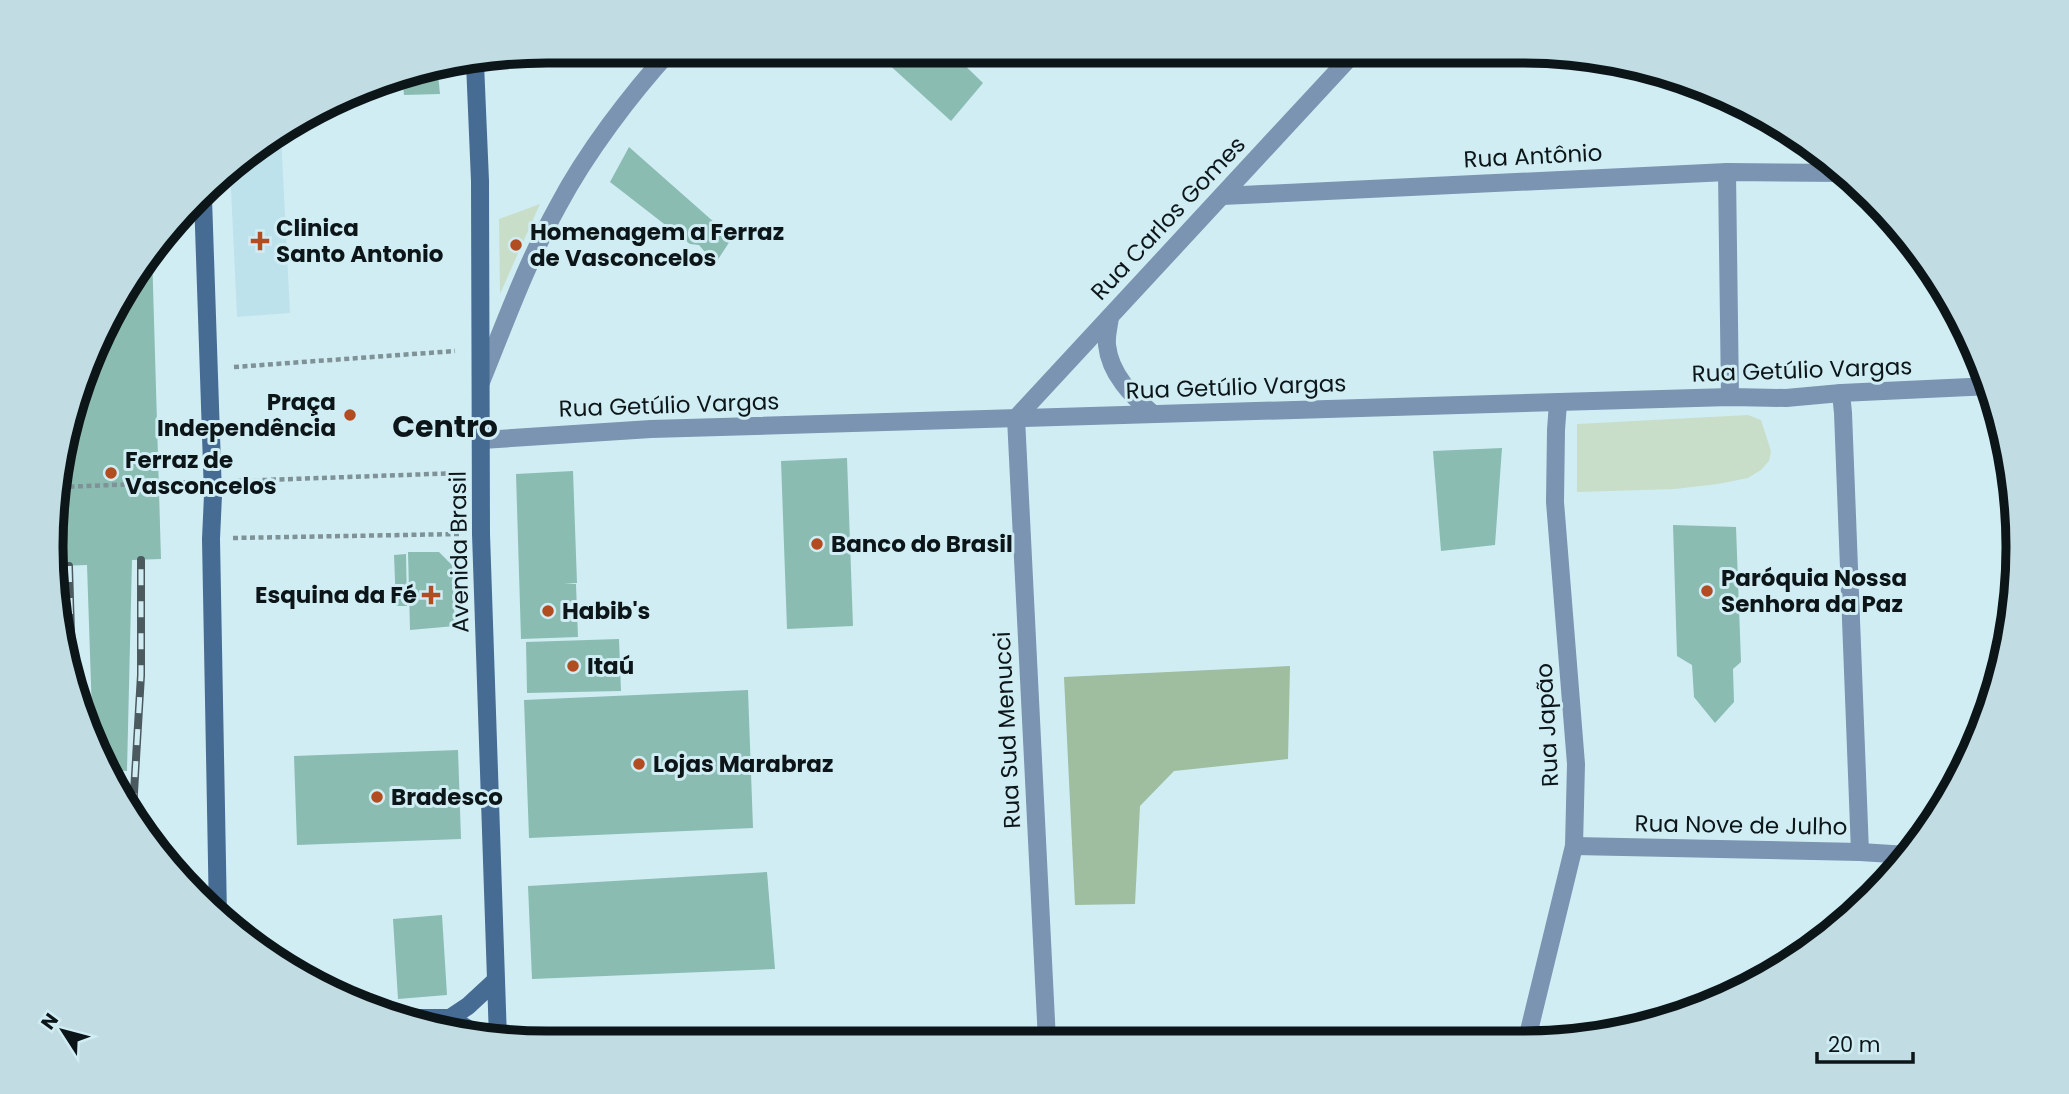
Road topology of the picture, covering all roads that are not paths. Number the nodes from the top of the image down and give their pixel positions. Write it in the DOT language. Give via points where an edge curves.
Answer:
graph roads {
  1 [pos="659,63"];
  2 [pos="1345,63"];
  3 [pos="475,68"];
  4 [pos="1727,172"];
  5 [pos="1829,173"];
  6 [pos="1222,195"];
  7 [pos="203,207"];
  8 [pos="1110,317"];
  9 [pos="481,382"];
  10 [pos="1978,387"];
  11 [pos="1841,393"];
  12 [pos="1730,397"];
  13 [pos="1558,403"];
  14 [pos="1152,414"];
  15 [pos="1016,418"];
  16 [pos="482,440"];
  17 [pos="1574,846"];
  18 [pos="1860,852"];
  19 [pos="1896,854"];
  20 [pos="218,901"];
  21 [pos="495,981"];
  22 [pos="435,1018"];
  23 [pos="450,1018"];
  24 [pos="457,1023"];
  25 [pos="497,1028"];
  26 [pos="1047,1031"];
  27 [pos="1529,1031"];
  1 -- 9 [label="street" via="581,167 557,207"];
  2 -- 6 [label="street, Rua Carlos Gomes"];
  3 -- 9 [label="main road, Avenida Brasil"];
  4 -- 5 [label="street, Rua Antônio"];
  4 -- 6 [label="street, Rua Antônio"];
  4 -- 12 [label="street"];
  6 -- 8 [label="street, Rua Carlos Gomes"];
  7 -- 20 [label="main road" via="213,495"];
  8 -- 14 [label="street" via="1107,344 1111,361 1132,396"];
  8 -- 15 [label="street, Rua Carlos Gomes"];
  9 -- 16 [label="main road, Avenida Brasil"];
  10 -- 11 [label="street, Rua Getúlio Vargas"];
  11 -- 12 [label="street, Rua Getúlio Vargas"];
  11 -- 18 [label="street"];
  12 -- 13 [label="street, Rua Getúlio Vargas"];
  13 -- 14 [label="street, Rua Getúlio Vargas"];
  13 -- 17 [label="street, Rua Japão" via="1555,502 1576,764"];
  14 -- 15 [label="street, Rua Getúlio Vargas"];
  15 -- 16 [label="street, Rua Getúlio Vargas" via="651,429"];
  15 -- 26 [label="street, Rua Sud Menucci"];
  16 -- 21 [label="main road, Avenida Brasil"];
  17 -- 18 [label="street, Rua Nove de Julho"];
  17 -- 27 [label="street, Rua Japão"];
  18 -- 19 [label="street, Rua Nove de Julho"];
  21 -- 23 [label="main road"];
  21 -- 25 [label="main road, Avenida Brasil"];
  22 -- 23 [label="main road"];
  23 -- 24 [label="main road"];
}
